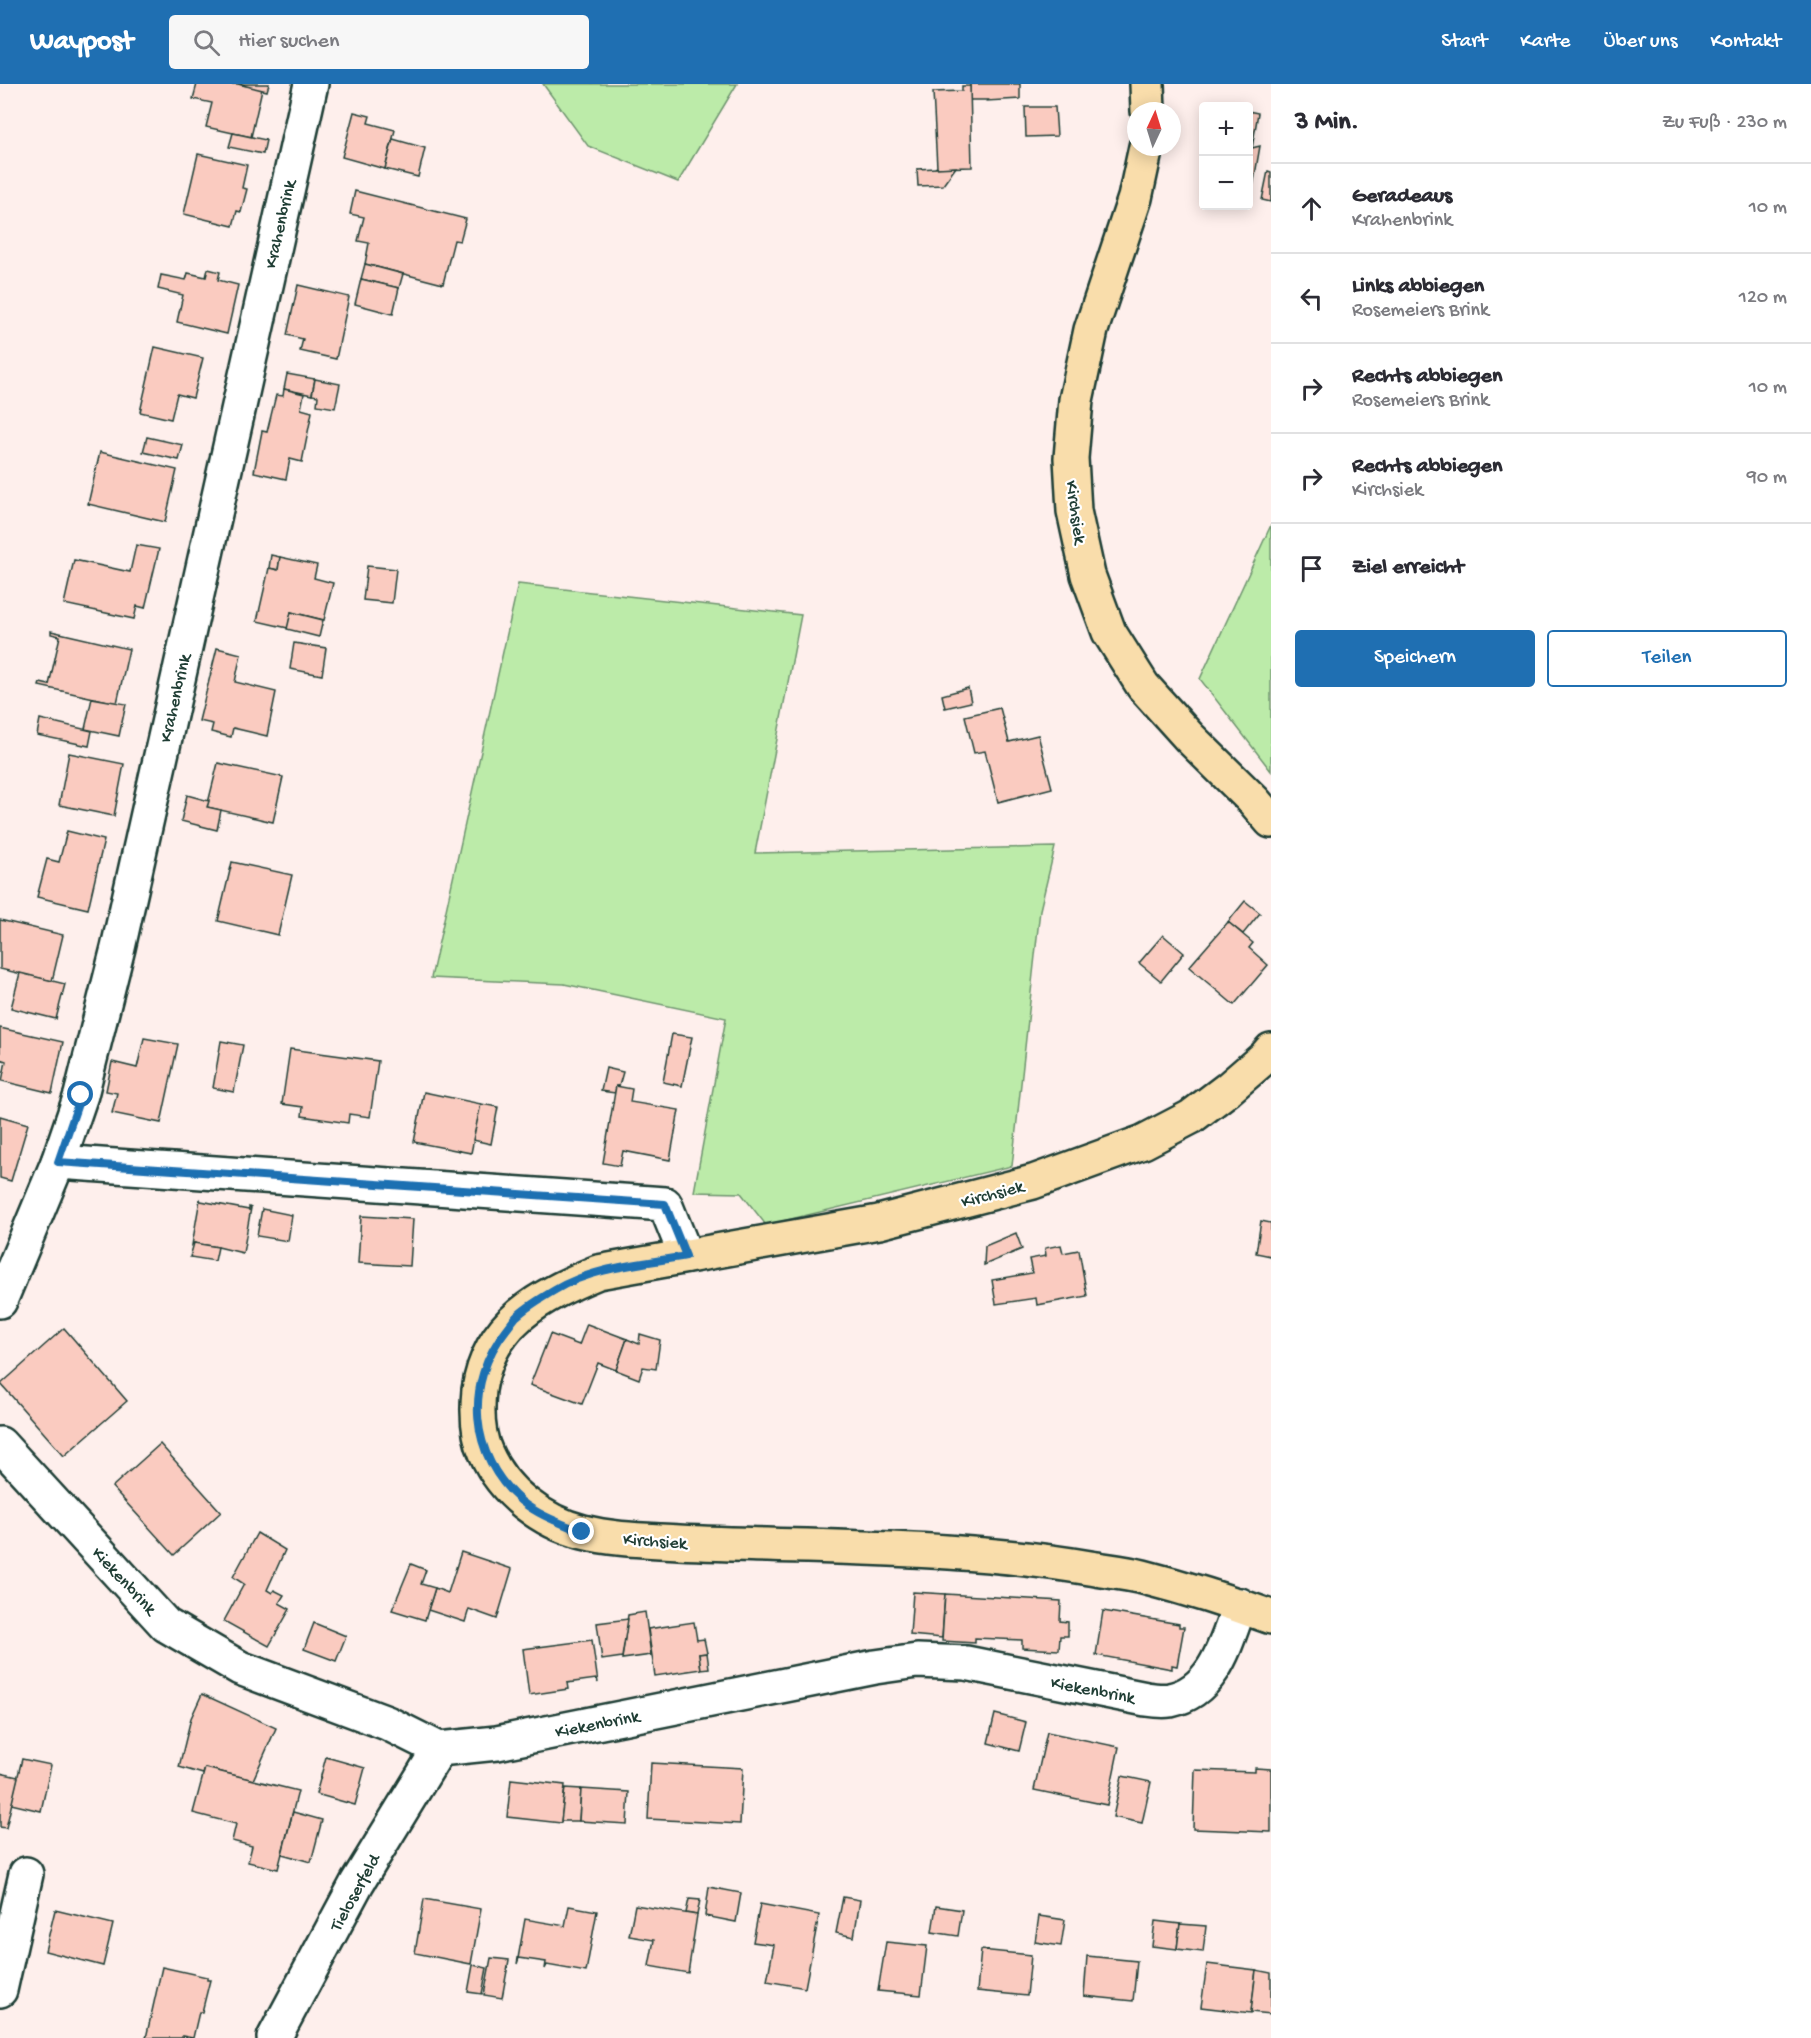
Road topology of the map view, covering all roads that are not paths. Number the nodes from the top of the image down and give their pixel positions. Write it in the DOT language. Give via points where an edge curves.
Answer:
graph roads {
  1 [pos="310,84"];
  2 [pos="1147,84"];
  3 [pos="1148,102"];
  4 [pos="1144,156"];
  5 [pos="1271,821"];
  6 [pos="1271,1050"];
  7 [pos="58,1162"];
  8 [pos="686,1256"];
  9 [pos="0,1300"];
  10 [pos="0,1444"];
  11 [pos="1240,1605"];
  12 [pos="1271,1617"];
  13 [pos="439,1749"];
  14 [pos="26,1874"];
  15 [pos="0,1990"];
  16 [pos="280,2037"];
  1 -- 7 [label="street, Krahenbrink" via="118,948 81,1095"];
  2 -- 3 [label="main road"];
  4 -- 5 [label="main road, Kirchsiek" via="1136,198 1091,330 1076,400 1071,458 1074,511 1108,632 1143,686"];
  6 -- 8 [label="main road, Kirchsiek" via="1191,1116 1143,1142 1033,1182 879,1222"];
  7 -- 8 [label="street" via="665,1204"];
  7 -- 9 [label="street, Krahenbrink"];
  8 -- 11 [label="main road, Kirchsiek" via="598,1272 556,1289 517,1316 495,1344 482,1373 479,1430 485,1453 522,1501 582,1532 633,1540 934,1550 1050,1561 1142,1576"];
  10 -- 13 [label="street, Kiekenbrink" via="166,1625 240,1668 387,1723"];
  11 -- 12 [label="main road, Kirchsiek"];
  11 -- 13 [label="street, Kiekenbrink" via="1220,1659 1205,1681 1187,1694 1169,1700 1146,1699 966,1663 917,1661 497,1743"];
  13 -- 16 [label="street, Tieloserfeld" via="357,1883"];
  14 -- 15 [label="street"];
}
